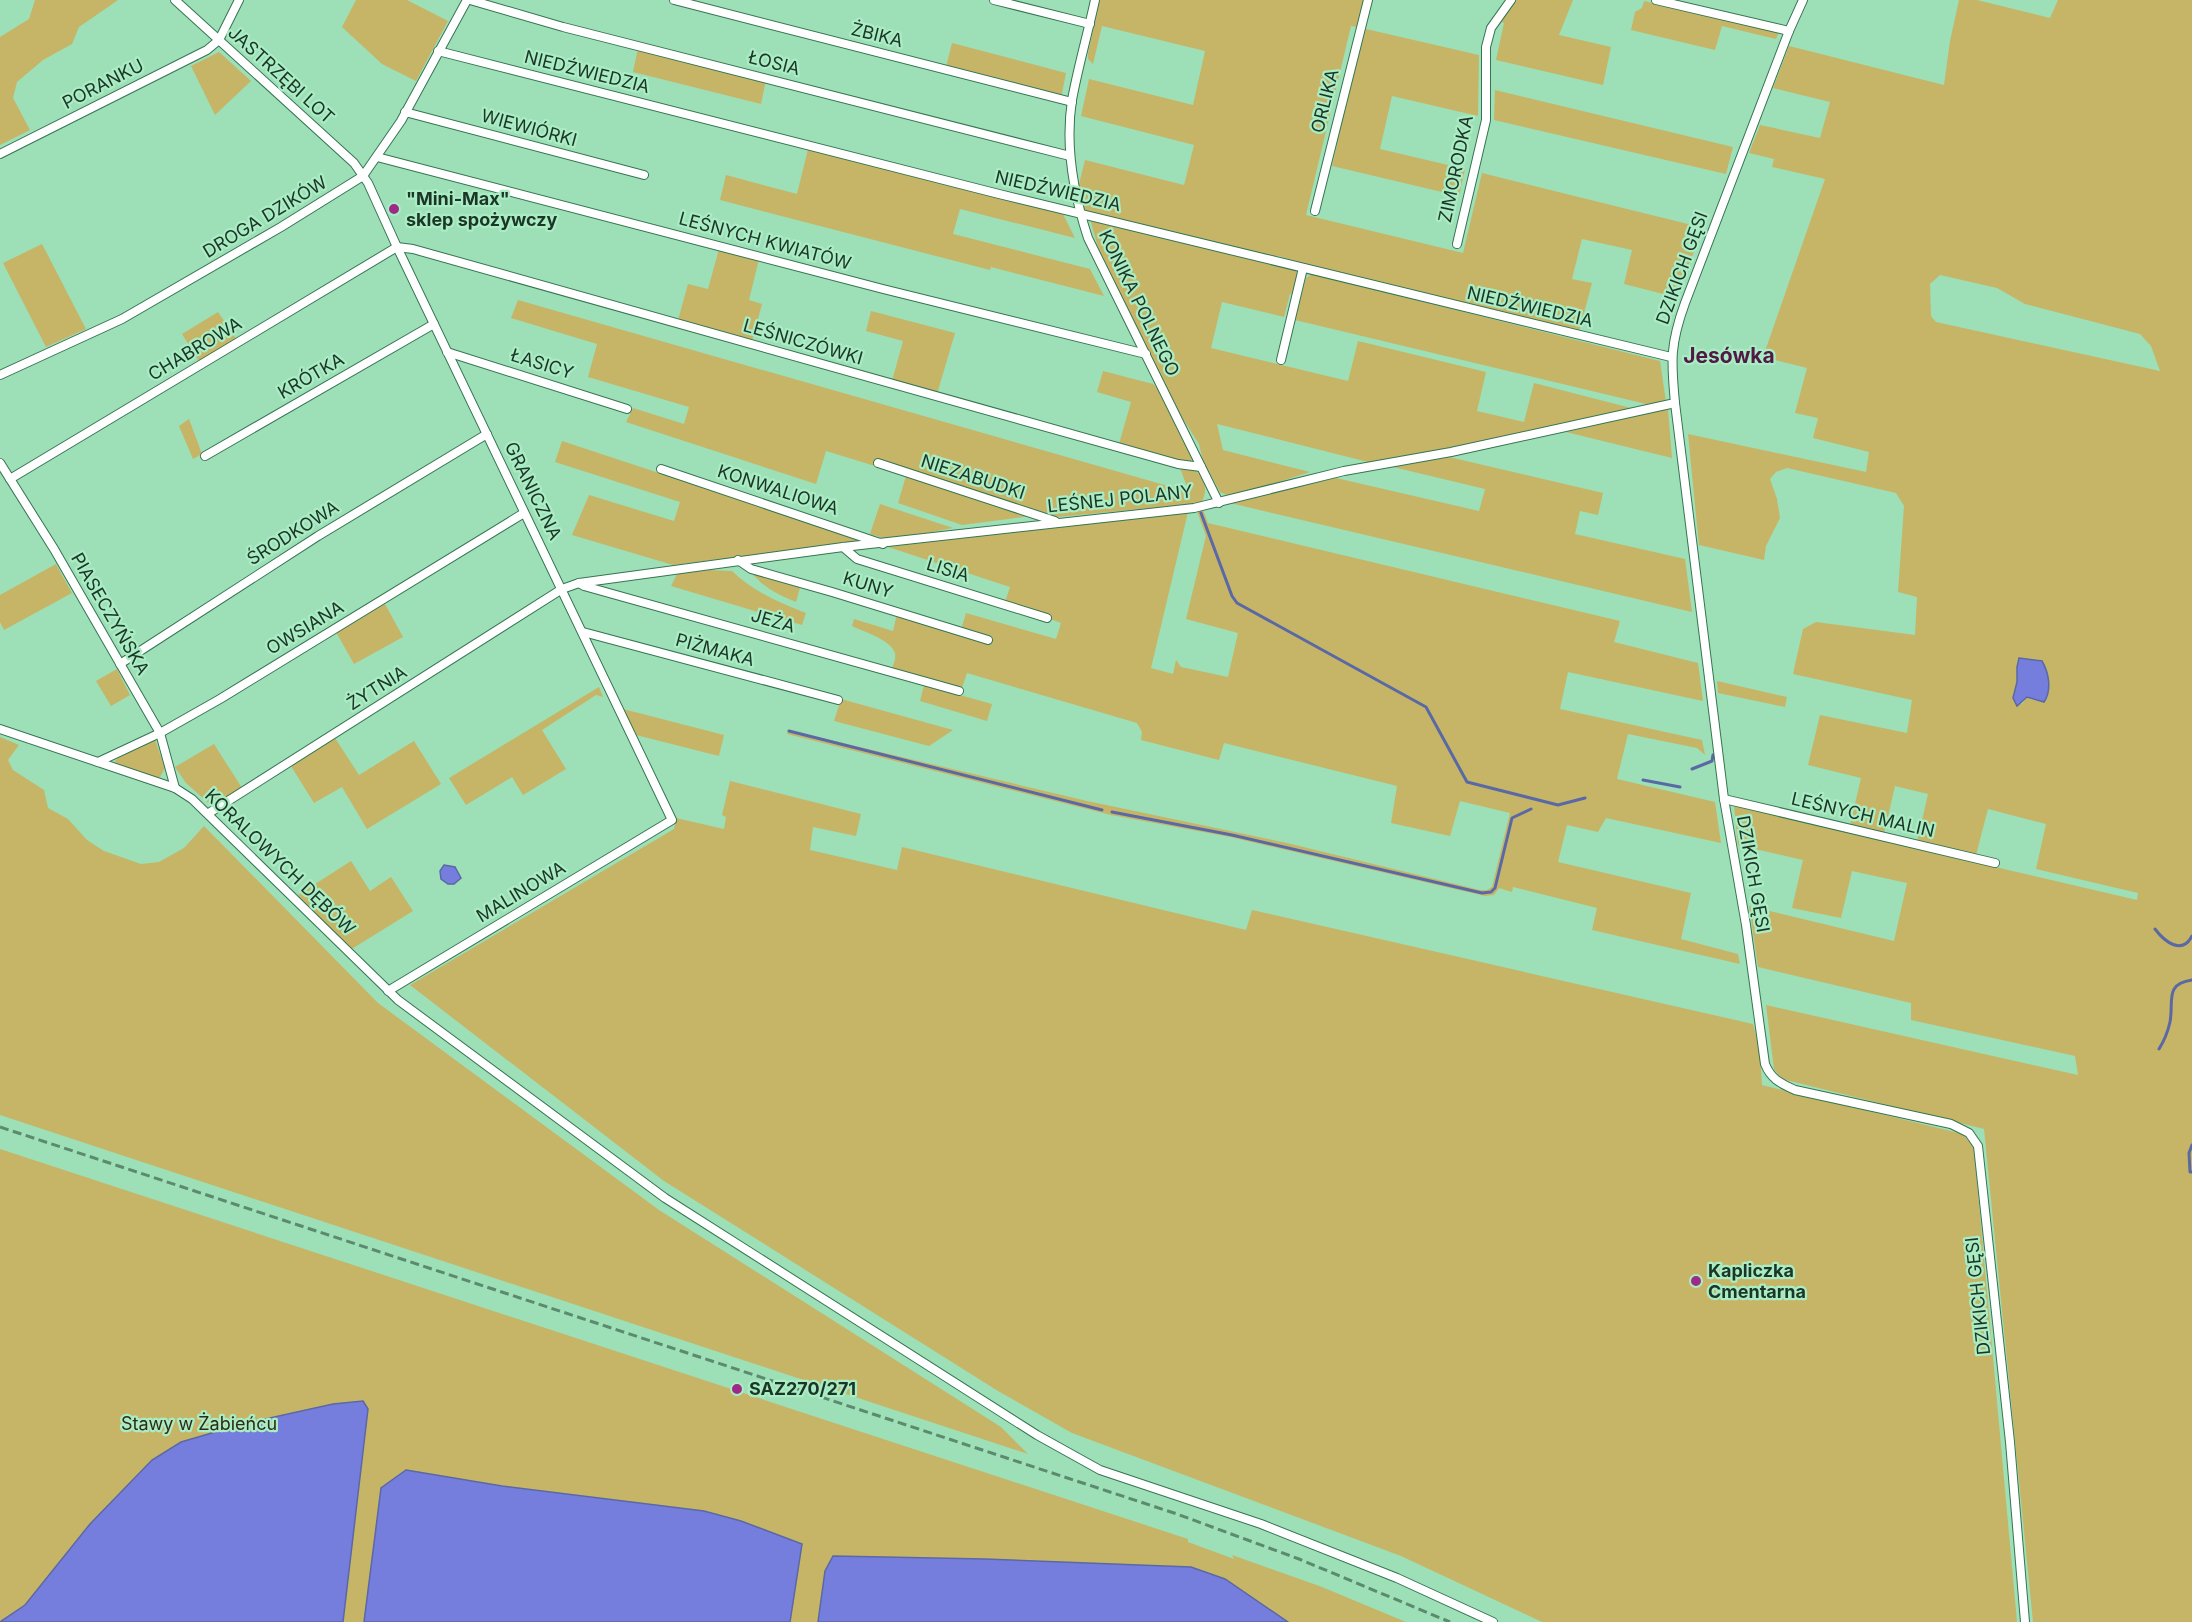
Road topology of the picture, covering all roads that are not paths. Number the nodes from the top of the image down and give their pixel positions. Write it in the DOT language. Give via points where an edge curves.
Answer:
graph roads {
  1 [pos="175,0"];
  2 [pos="239,0"];
  3 [pos="468,0"];
  4 [pos="674,0"];
  5 [pos="994,0"];
  6 [pos="1095,0"];
  7 [pos="1368,0"];
  8 [pos="1511,0"];
  9 [pos="1656,0"];
  10 [pos="1803,0"];
  11 [pos="1090,24"];
  12 [pos="1789,31"];
  13 [pos="219,40"];
  14 [pos="438,51"];
  15 [pos="1072,102"];
  16 [pos="405,112"];
  17 [pos="0,154"];
  18 [pos="376,156"];
  19 [pos="1070,156"];
  20 [pos="644,175"];
  21 [pos="363,176"];
  22 [pos="1315,211"];
  23 [pos="1079,213"];
  24 [pos="1457,244"];
  25 [pos="397,247"];
  26 [pos="1303,268"];
  27 [pos="434,324"];
  28 [pos="447,352"];
  29 [pos="1146,354"];
  30 [pos="1671,357"];
  31 [pos="1281,360"];
  32 [pos="0,375"];
  33 [pos="1675,403"];
  34 [pos="627,408"];
  35 [pos="487,434"];
  36 [pos="205,456"];
  37 [pos="0,463"];
  38 [pos="879,463"];
  39 [pos="1201,467"];
  40 [pos="661,469"];
  41 [pos="10,479"];
  42 [pos="1219,503"];
  43 [pos="524,513"];
  44 [pos="1058,522"];
  45 [pos="883,544"];
  46 [pos="843,547"];
  47 [pos="738,560"];
  48 [pos="579,582"];
  49 [pos="562,589"];
  50 [pos="1047,618"];
  51 [pos="583,632"];
  52 [pos="988,640"];
  53 [pos="120,664"];
  54 [pos="959,691"];
  55 [pos="838,700"];
  56 [pos="0,729"];
  57 [pos="160,733"];
  58 [pos="98,762"];
  59 [pos="175,788"];
  60 [pos="1724,799"];
  61 [pos="209,813"];
  62 [pos="672,820"];
  63 [pos="1995,863"];
  64 [pos="388,991"];
  65 [pos="1493,1622"];
  66 [pos="2025,1622"];
  1 -- 13 [label="street, JASTRZĘBI LOT"];
  2 -- 13 [label="street"];
  3 -- 14 [label="street, DROGA DZIKÓW"];
  3 -- 19 [label="street, ŁOSIA"];
  4 -- 15 [label="street, ŻBIKA"];
  5 -- 11 [label="street"];
  6 -- 11 [label="street, KONIKA POLNEGO"];
  7 -- 22 [label="street, ORLIKA"];
  8 -- 24 [label="street, ZIMORODKA" via="1491,28 1486,47 1486,120"];
  9 -- 12 [label="street"];
  10 -- 12 [label="street, DZIKICH GĘSI"];
  11 -- 15 [label="street, KONIKA POLNEGO"];
  12 -- 30 [label="street, DZIKICH GĘSI" via="1685,303"];
  13 -- 17 [label="street, PORANKU" via="207,50"];
  13 -- 21 [label="street, JASTRZĘBI LOT" via="354,163"];
  14 -- 16 [label="street, DROGA DZIKÓW"];
  14 -- 23 [label="street, NIEDŹWIEDZIA"];
  15 -- 19 [label="street, KONIKA POLNEGO"];
  16 -- 18 [label="street, DROGA DZIKÓW"];
  16 -- 20 [label="street, WIEWIÓRKI"];
  18 -- 21 [label="street, DROGA DZIKÓW"];
  18 -- 29 [label="street, LEŚNYCH KWIATÓW"];
  19 -- 23 [label="street, KONIKA POLNEGO"];
  21 -- 25 [label="street, GRANICZNA"];
  21 -- 32 [label="street, DROGA DZIKÓW" via="122,319"];
  23 -- 26 [label="street, NIEDŹWIEDZIA"];
  23 -- 29 [label="street, KONIKA POLNEGO"];
  25 -- 27 [label="street, GRANICZNA"];
  25 -- 39 [label="street, LEŚNICZÓWKI" via="1178,464"];
  25 -- 41 [label="street, CHABROWA"];
  26 -- 30 [label="street, NIEDŹWIEDZIA"];
  26 -- 31 [label="street"];
  27 -- 28 [label="street, GRANICZNA"];
  27 -- 36 [label="street, KRÓTKA"];
  28 -- 34 [label="street, ŁASICY"];
  28 -- 35 [label="street, GRANICZNA"];
  29 -- 39 [label="street, KONIKA POLNEGO"];
  30 -- 33 [label="street, DZIKICH GĘSI"];
  33 -- 42 [label="street, LEŚNEJ POLANY" via="1344,471"];
  33 -- 60 [label="street, DZIKICH GĘSI"];
  35 -- 43 [label="street, GRANICZNA"];
  35 -- 53 [label="street, ŚRODKOWA" via="318,536"];
  37 -- 41 [label="street, PIASECZYŃSKA"];
  38 -- 44 [label="street, NIEZABUDKI"];
  39 -- 42 [label="street, KONIKA POLNEGO"];
  40 -- 45 [label="street, KONWALIOWA"];
  41 -- 53 [label="street, PIASECZYŃSKA"];
  42 -- 44 [label="street, LEŚNEJ POLANY"];
  43 -- 49 [label="street, GRANICZNA"];
  43 -- 57 [label="street, OWSIANA"];
  44 -- 45 [label="street, LEŚNEJ POLANY"];
  45 -- 46 [label="street, LEŚNEJ POLANY"];
  46 -- 47 [label="street, LEŚNEJ POLANY"];
  46 -- 50 [label="street, LISIA" via="856,559"];
  47 -- 48 [label="street, LEŚNEJ POLANY"];
  47 -- 52 [label="street, KUNY" via="751,569"];
  48 -- 49 [label="street, LEŚNEJ POLANY"];
  48 -- 54 [label="street, JEŻA"];
  49 -- 51 [label="street, GRANICZNA"];
  49 -- 61 [label="street, ŻYTNIA"];
  51 -- 55 [label="street, PIŻMAKA"];
  51 -- 62 [label="street, GRANICZNA"];
  53 -- 57 [label="street, PIASECZYŃSKA"];
  56 -- 58 [label="street, KORALOWYCH DĘBÓW"];
  57 -- 58 [label="street, OWSIANA"];
  57 -- 59 [label="street, PIASECZYŃSKA"];
  58 -- 59 [label="street, KORALOWYCH DĘBÓW"];
  59 -- 61 [label="street, KORALOWYCH DĘBÓW"];
  60 -- 63 [label="street, LEŚNYCH MALIN"];
  60 -- 66 [label="street, DZIKICH GĘSI" via="1769,1074 1795,1090 1951,1124 1968,1133 1978,1146"];
  61 -- 64 [label="street, KORALOWYCH DĘBÓW"];
  62 -- 64 [label="street, MALINOWA"];
  64 -- 65 [label="street, KORALOWYCH DĘBÓW" via="665,1198 1037,1436 1100,1470 1261,1524 1397,1578"];
}
